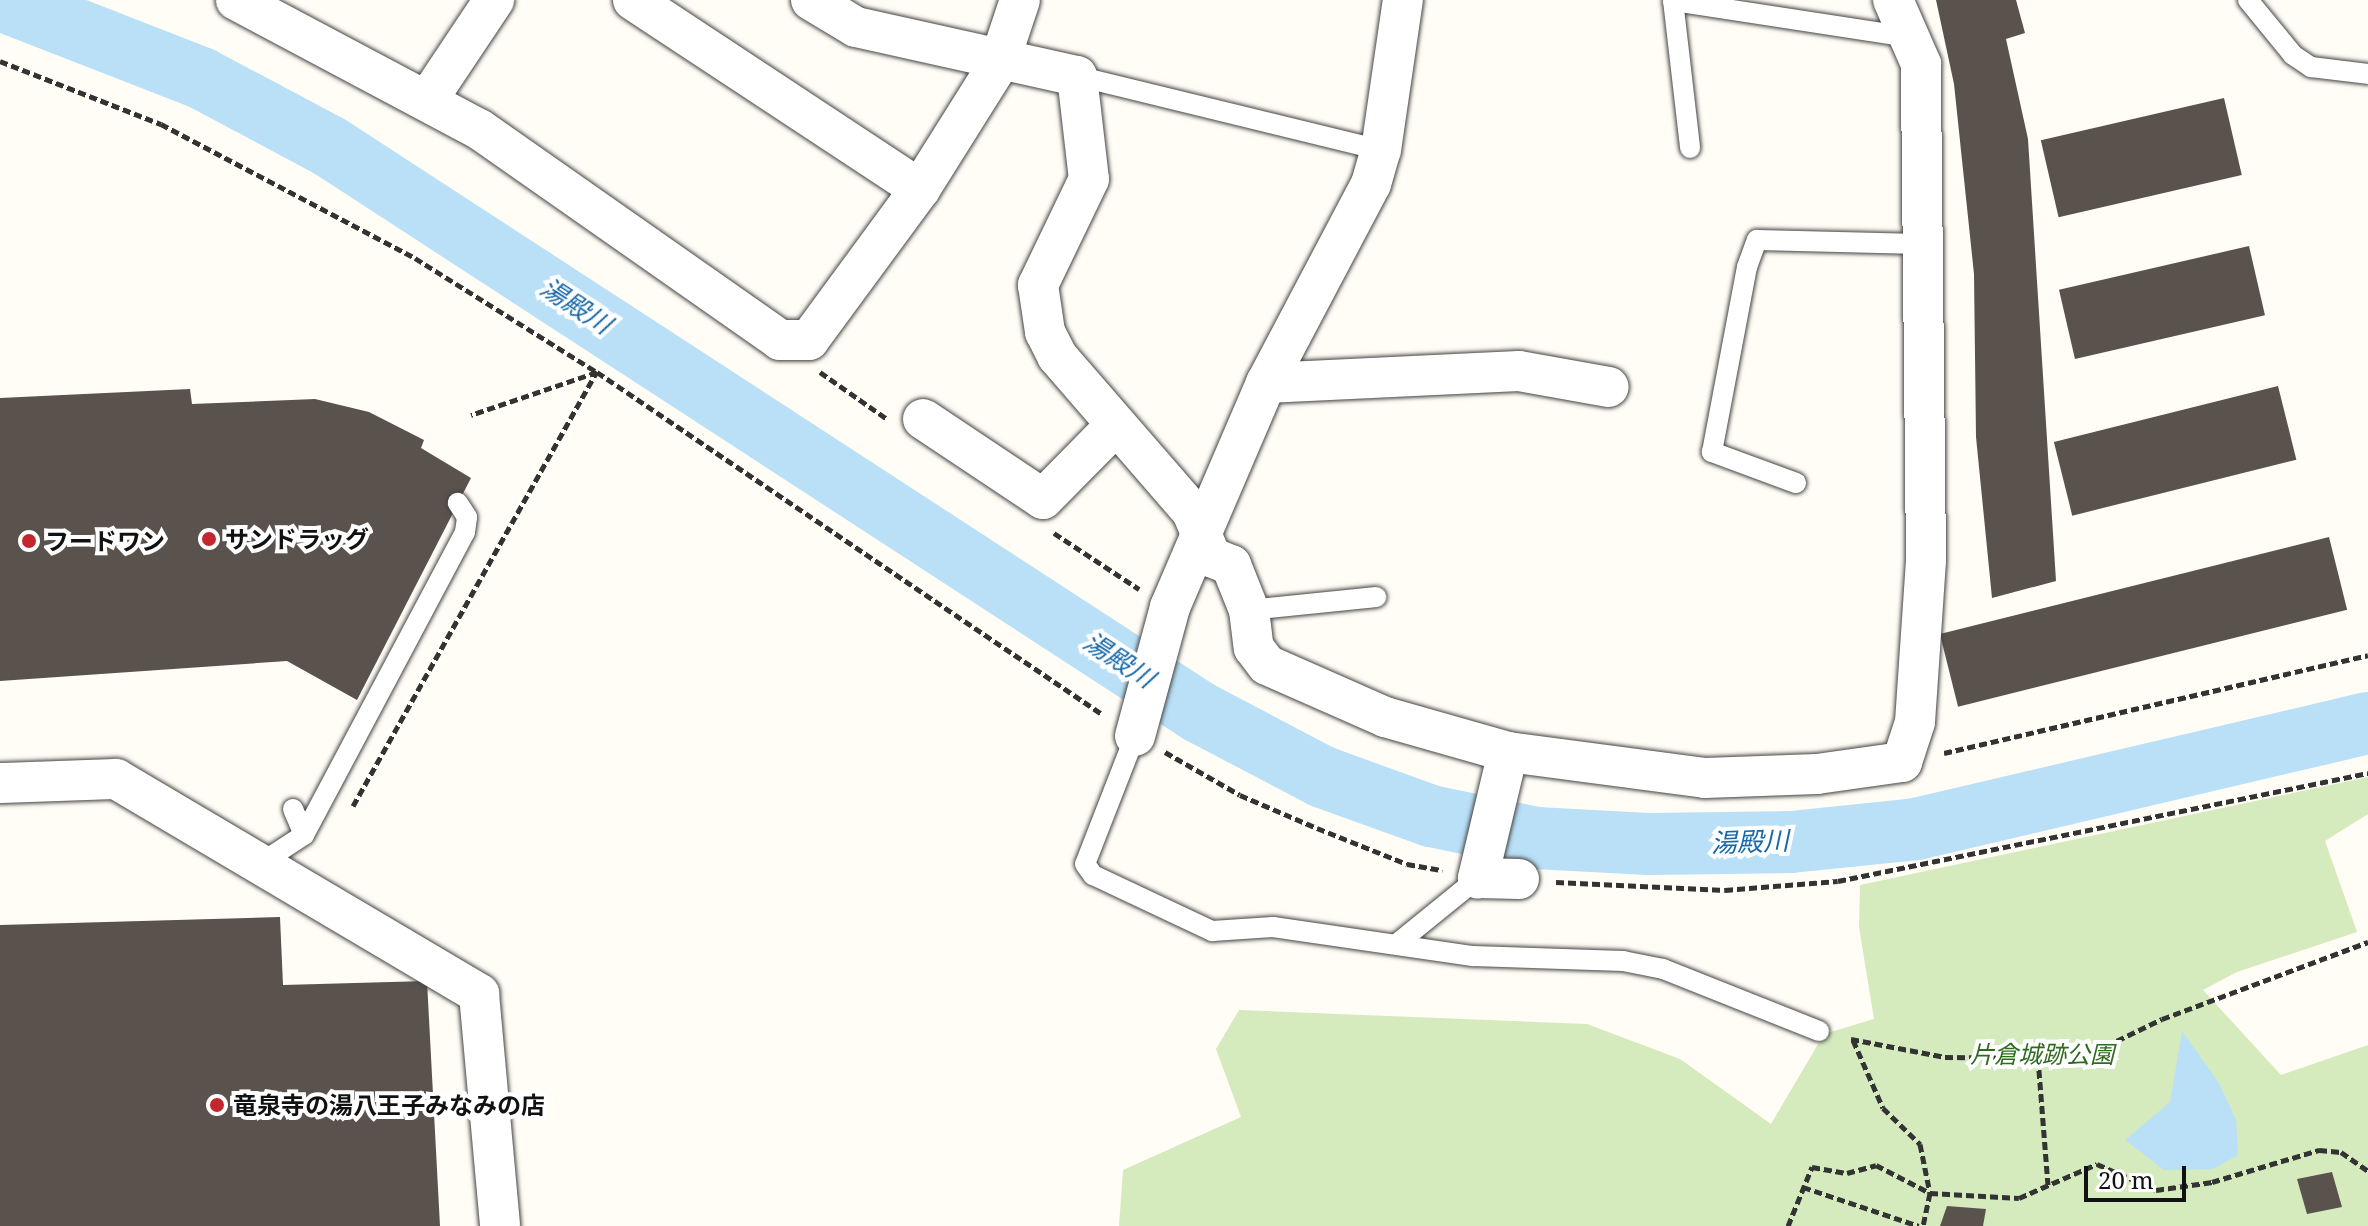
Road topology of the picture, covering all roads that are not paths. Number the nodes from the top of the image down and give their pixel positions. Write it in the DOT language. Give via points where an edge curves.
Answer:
graph roads {
  1 [pos="236,0"];
  2 [pos="494,0"];
  3 [pos="811,0"];
  4 [pos="1020,0"];
  5 [pos="1403,0"];
  6 [pos="1673,0"];
  7 [pos="1893,0"];
  8 [pos="2248,0"];
  9 [pos="641,2"];
  10 [pos="1909,37"];
  11 [pos="999,63"];
  12 [pos="2368,74"];
  13 [pos="1077,76"];
  14 [pos="428,99"];
  15 [pos="1690,148"];
  16 [pos="1381,150"];
  17 [pos="920,189"];
  18 [pos="1920,244"];
  19 [pos="1266,383"];
  20 [pos="1609,387"];
  21 [pos="923,419"];
  22 [pos="1115,426"];
  23 [pos="1796,483"];
  24 [pos="458,503"];
  25 [pos="1202,535"];
  26 [pos="1376,597"];
  27 [pos="1249,610"];
  28 [pos="1137,731"];
  29 [pos="1506,757"];
  30 [pos="0,783"];
  31 [pos="293,809"];
  32 [pos="304,835"];
  33 [pos="258,865"];
  34 [pos="1493,875"];
  35 [pos="1398,943"];
  36 [pos="1819,1031"];
  37 [pos="500,1226"];
  1 -- 14 [label="street"];
  2 -- 14 [label="street"];
  3 -- 11 [label="street" via="856,27"];
  4 -- 11 [label="street"];
  5 -- 16 [label="street"];
  6 -- 10 [label="lane"];
  6 -- 15 [label="lane"];
  7 -- 10 [label="street"];
  8 -- 12 [label="lane" via="2293,55 2311,67"];
  9 -- 17 [label="street"];
  10 -- 18 [label="street" via="1921,64"];
  11 -- 13 [label="street"];
  11 -- 17 [label="street"];
  13 -- 16 [label="lane"];
  13 -- 22 [label="street" via="1088,135 1089,179 1082,202 1046,259 1038,310 1057,356"];
  14 -- 17 [label="street" via="548,176 780,340 809,340"];
  16 -- 19 [label="street" via="1371,184"];
  18 -- 23 [label="lane" via="1757,240 1747,267 1712,452"];
  18 -- 29 [label="street" via="1926,560 1915,722 1902,762 1817,774 1705,778"];
  19 -- 20 [label="street" via="1519,371"];
  19 -- 25 [label="street"];
  21 -- 22 [label="street" via="1043,499"];
  22 -- 25 [label="street" via="1192,512"];
  24 -- 32 [label="lane" via="467,517 465,532"];
  25 -- 27 [label="street" via="1211,557 1231,565"];
  25 -- 28 [label="street" via="1168,611"];
  26 -- 27 [label="lane"];
  27 -- 29 [label="street" via="1254,648 1267,665 1385,717"];
  28 -- 35 [label="lane" via="1085,853 1093,875 1212,931 1273,927"];
  29 -- 34 [label="street"];
  30 -- 33 [label="street" via="116,779"];
  31 -- 32 [label="lane"];
  32 -- 33 [label="lane"];
  33 -- 37 [label="street" via="479,994"];
  34 -- 35 [label="lane"];
  35 -- 36 [label="lane" via="1473,956 1623,961 1663,969"];
}
